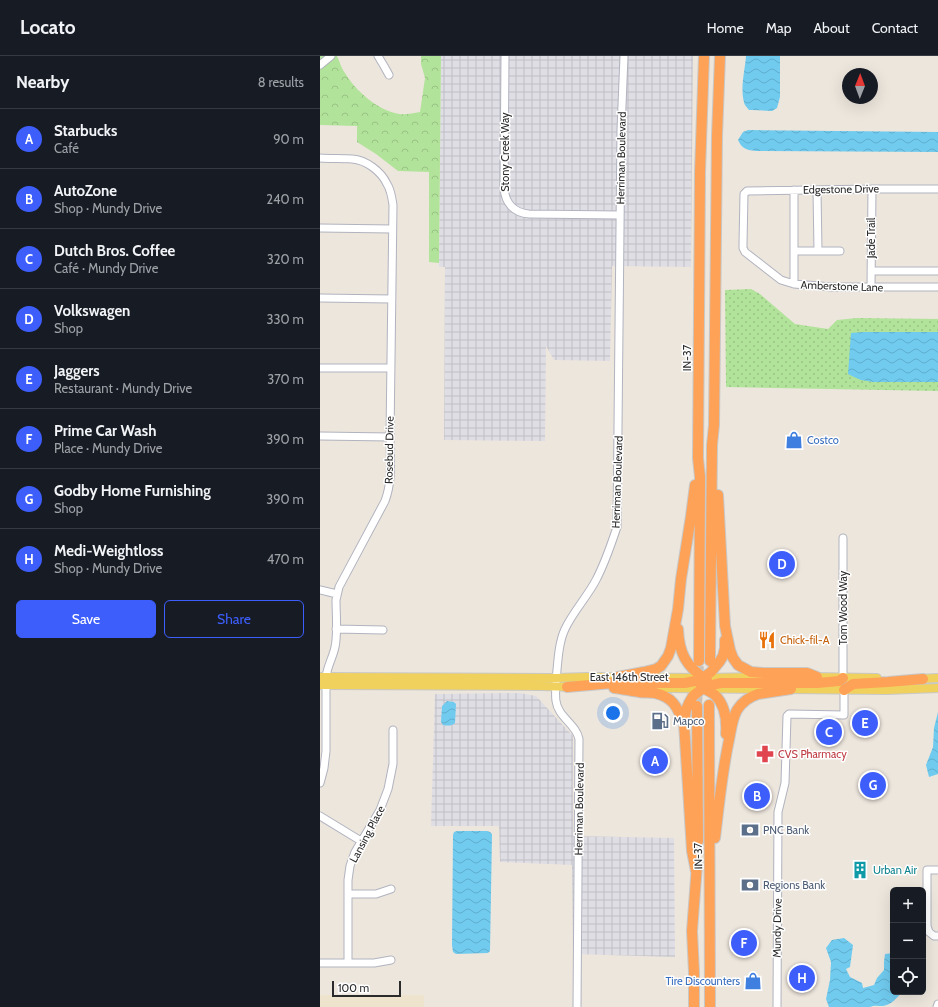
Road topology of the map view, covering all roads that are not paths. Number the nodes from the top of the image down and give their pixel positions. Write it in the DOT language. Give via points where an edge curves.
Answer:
graph roads {
  1 [pos="331,56"];
  2 [pos="378,56"];
  3 [pos="505,56"];
  4 [pos="624,56"];
  5 [pos="704,56"];
  6 [pos="720,56"];
  7 [pos="320,65"];
  8 [pos="389,75"];
  9 [pos="320,158"];
  10 [pos="872,189"];
  11 [pos="938,189"];
  12 [pos="794,190"];
  13 [pos="817,190"];
  14 [pos="745,192"];
  15 [pos="620,215"];
  16 [pos="320,228"];
  17 [pos="392,229"];
  18 [pos="794,251"];
  19 [pos="818,251"];
  20 [pos="840,251"];
  21 [pos="871,271"];
  22 [pos="938,271"];
  23 [pos="794,284"];
  24 [pos="871,287"];
  25 [pos="938,287"];
  26 [pos="320,298"];
  27 [pos="391,299"];
  28 [pos="320,368"];
  29 [pos="391,368"];
  30 [pos="714,425"];
  31 [pos="320,436"];
  32 [pos="390,437"];
  33 [pos="698,458"];
  34 [pos="844,538"];
  35 [pos="320,590"];
  36 [pos="337,594"];
  37 [pos="678,609"];
  38 [pos="725,626"];
  39 [pos="336,629"];
  40 [pos="383,630"];
  41 [pos="699,661"];
  42 [pos="710,661"];
  43 [pos="618,677"];
  44 [pos="816,677"];
  45 [pos="556,678"];
  46 [pos="843,678"];
  47 [pos="923,678"];
  48 [pos="938,678"];
  49 [pos="689,679"];
  50 [pos="324,681"];
  51 [pos="703,683"];
  52 [pos="716,684"];
  53 [pos="556,687"];
  54 [pos="568,687"];
  55 [pos="614,688"];
  56 [pos="938,688"];
  57 [pos="734,689"];
  58 [pos="792,689"];
  59 [pos="844,690"];
  60 [pos="710,705"];
  61 [pos="698,706"];
  62 [pos="684,723"];
  63 [pos="393,730"];
  64 [pos="725,760"];
  65 [pos="320,783"];
  66 [pos="320,816"];
  67 [pos="361,841"];
  68 [pos="938,870"];
  69 [pos="696,872"];
  70 [pos="710,873"];
  71 [pos="391,889"];
  72 [pos="348,894"];
  73 [pos="938,936"];
  74 [pos="391,960"];
  75 [pos="320,963"];
  76 [pos="348,963"];
  77 [pos="938,1004"];
  78 [pos="577,1007"];
  79 [pos="694,1007"];
  80 [pos="710,1007"];
  81 [pos="776,1007"];
  82 [pos="937,1007"];
  1 -- 7 [label="street"];
  2 -- 8 [label="street"];
  3 -- 15 [label="street, Stony Creek Way" via="504,188 509,204 518,212 529,214"];
  4 -- 15 [label="street, Herriman Boulevard"];
  5 -- 33 [label="highway, IN-37" via="700,172"];
  6 -- 30 [label="highway"];
  9 -- 17 [label="street, Rosebud Drive" via="358,160 378,172 387,183 392,197"];
  10 -- 11 [label="street, Edgestone Drive"];
  10 -- 13 [label="street, Edgestone Drive"];
  10 -- 21 [label="street, Jade Trail"];
  12 -- 13 [label="street, Edgestone Drive"];
  12 -- 14 [label="street, Edgestone Drive"];
  12 -- 18 [label="street"];
  13 -- 19 [label="street"];
  14 -- 23 [label="street, Amberstone Lane" via="745,252 781,280"];
  15 -- 45 [label="street, Herriman Boulevard" via="617,527 591,590 565,629 560,645"];
  16 -- 17 [label="street"];
  17 -- 27 [label="street, Rosebud Drive"];
  18 -- 19 [label="street"];
  18 -- 23 [label="street"];
  19 -- 20 [label="street"];
  21 -- 22 [label="street, Amberstone Lane"];
  21 -- 24 [label="street, Jade Trail"];
  23 -- 24 [label="street, Amberstone Lane"];
  24 -- 25 [label="street, Amberstone Lane"];
  26 -- 27 [label="street"];
  27 -- 29 [label="street, Rosebud Drive"];
  28 -- 29 [label="street"];
  29 -- 32 [label="street, Rosebud Drive"];
  30 -- 38 [label="highway"];
  30 -- 42 [label="highway"];
  31 -- 32 [label="street"];
  32 -- 36 [label="street, Rosebud Drive" via="389,489 385,501"];
  33 -- 37 [label="highway"];
  33 -- 41 [label="highway, IN-37"];
  34 -- 46 [label="street, Tom Wood Way"];
  35 -- 36 [label="street"];
  36 -- 39 [label="street, Rosebud Drive"];
  37 -- 43 [label="highway" via="671,648 661,666"];
  37 -- 51 [label="highway" via="678,638 682,654"];
  38 -- 44 [label="highway" via="733,658 744,669 764,673 807,673"];
  38 -- 51 [label="highway" via="723,656"];
  39 -- 40 [label="street"];
  39 -- 50 [label="street, Rosebud Drive" via="335,649"];
  43 -- 45 [label="main road, East 146th Street"];
  43 -- 49 [label="main road, East 146th Street"];
  44 -- 46 [label="main road, East 146th Street"];
  44 -- 51 [label="main road, East 146th Street"];
  45 -- 50 [label="main road, East 146th Street"];
  45 -- 53 [label="street, Herriman Boulevard"];
  46 -- 47 [label="main road, East 146th Street"];
  46 -- 52 [label="highway" via="839,681 818,683"];
  47 -- 48 [label="main road, East 146th Street"];
  47 -- 59 [label="highway" via="853,684"];
  49 -- 51 [label="highway"];
  49 -- 54 [label="highway" via="685,683 613,683"];
  50 -- 53 [label="main road, East 146th Street"];
  50 -- 65 [label="street, Rosebud Drive" via="326,755"];
  51 -- 52 [label="highway"];
  51 -- 55 [label="main road, East 146th Street"];
  51 -- 57 [label="main road, East 146th Street"];
  51 -- 62 [label="highway" via="689,703"];
  51 -- 64 [label="highway" via="719,700 726,716"];
  52 -- 57 [label="highway"];
  53 -- 54 [label="main road, East 146th Street"];
  53 -- 78 [label="street, Herriman Boulevard" via="557,708 576,730 579,739"];
  54 -- 55 [label="main road, East 146th Street"];
  55 -- 62 [label="highway" via="664,696 678,709"];
  56 -- 59 [label="main road, East 146th Street"];
  57 -- 58 [label="main road, East 146th Street"];
  58 -- 59 [label="main road, East 146th Street"];
  58 -- 64 [label="highway" via="758,694 741,704 735,714"];
  59 -- 81 [label="street, Mundy Drive" via="844,715 787,716 785,783 778,812"];
  60 -- 70 [label="highway, IN-37"];
  61 -- 69 [label="highway, IN-37"];
  62 -- 69 [label="highway" via="692,851"];
  63 -- 67 [label="street, Lansing Place" via="393,764 388,789 380,810"];
  64 -- 70 [label="highway"];
  66 -- 67 [label="street"];
  67 -- 72 [label="street, Lansing Place" via="350,866"];
  68 -- 73 [label="street" via="927,870 927,926 928,932"];
  69 -- 79 [label="highway, IN-37" via="692,931"];
  70 -- 80 [label="highway, IN-37"];
  71 -- 72 [label="street" via="376,894"];
  72 -- 76 [label="street, Lansing Place"];
  74 -- 76 [label="street" via="379,963"];
  75 -- 76 [label="street"];
  77 -- 82 [label="street"];
}
